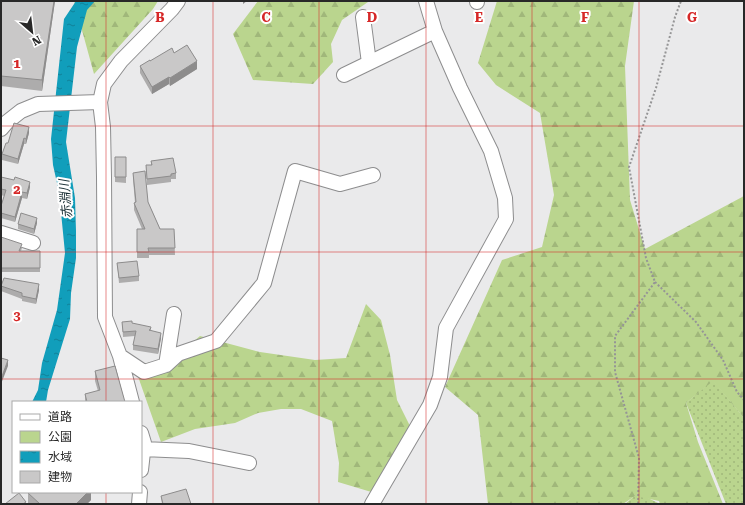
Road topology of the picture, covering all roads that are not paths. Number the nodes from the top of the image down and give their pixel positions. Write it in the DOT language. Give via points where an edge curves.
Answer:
graph roads {
  1 [pos="178,1"];
  2 [pos="426,1"];
  3 [pos="363,17"];
  4 [pos="435,32"];
  5 [pos="369,63"];
  6 [pos="344,75"];
  7 [pos="100,102"];
  8 [pos="1,129"];
  9 [pos="373,175"];
  10 [pos="1,232"];
  11 [pos="33,243"];
  12 [pos="174,314"];
  13 [pos="120,356"];
  14 [pos="166,365"];
  15 [pos="132,401"];
  16 [pos="142,436"];
  17 [pos="143,449"];
  18 [pos="142,460"];
  19 [pos="249,463"];
  20 [pos="140,493"];
  21 [pos="139,504"];
  22 [pos="372,504"];
  1 -- 7 [label="street" via="121,61 104,84"];
  2 -- 4 [label="street"];
  3 -- 5 [label="street"];
  4 -- 5 [label="street"];
  4 -- 22 [label="street" via="491,152 505,198 506,219 446,328 440,377 430,405"];
  5 -- 6 [label="street"];
  7 -- 8 [label="street" via="38,104 21,111"];
  7 -- 13 [label="street" via="103,127 105,317"];
  9 -- 14 [label="street" via="340,184 295,171 264,283 216,341 178,354"];
  10 -- 11 [label="street"];
  12 -- 14 [label="street"];
  13 -- 14 [label="street" via="144,372"];
  13 -- 15 [label="street"];
  16 -- 17 [label="street"];
  17 -- 18 [label="street"];
  17 -- 19 [label="street" via="189,451"];
  20 -- 21 [label="street"];
}
